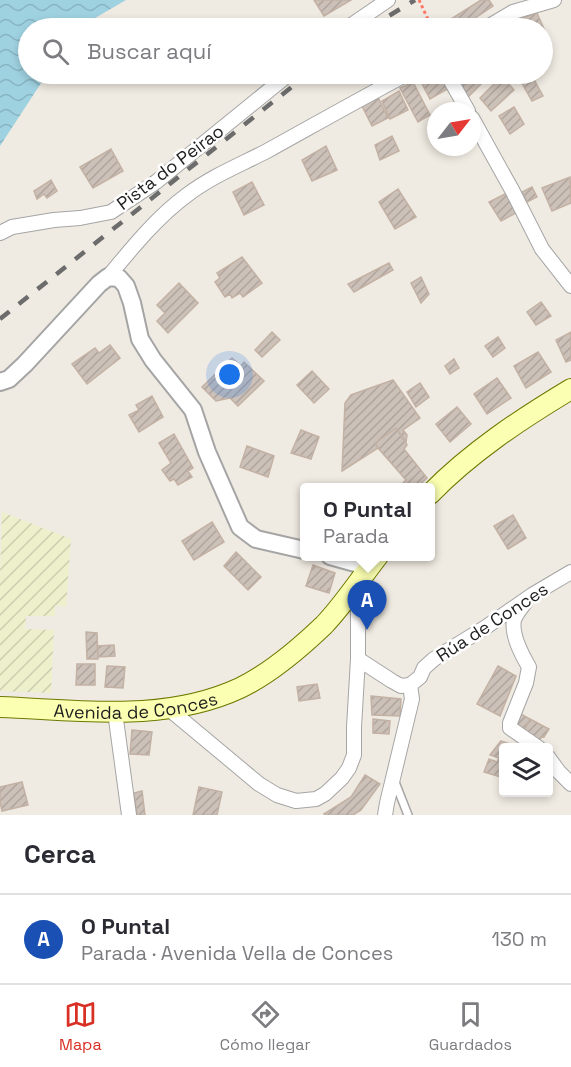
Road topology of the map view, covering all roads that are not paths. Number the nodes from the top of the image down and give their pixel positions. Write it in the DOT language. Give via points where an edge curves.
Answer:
graph roads {
  1 [pos="388,0"];
  2 [pos="554,0"];
  3 [pos="362,18"];
  4 [pos="503,18"];
  5 [pos="277,84"];
  6 [pos="388,84"];
  7 [pos="453,84"];
  8 [pos="463,102"];
  9 [pos="481,134"];
  10 [pos="0,233"];
  11 [pos="108,277"];
  12 [pos="571,286"];
  13 [pos="0,382"];
  14 [pos="571,389"];
  15 [pos="435,489"];
  16 [pos="300,549"];
  17 [pos="374,562"];
  18 [pos="571,572"];
  19 [pos="352,591"];
  20 [pos="532,595"];
  21 [pos="494,621"];
  22 [pos="519,651"];
  23 [pos="358,659"];
  24 [pos="410,686"];
  25 [pos="0,707"];
  26 [pos="169,709"];
  27 [pos="115,712"];
  28 [pos="533,743"];
  29 [pos="553,763"];
  30 [pos="393,777"];
  31 [pos="571,784"];
  32 [pos="129,815"];
  33 [pos="385,815"];
  34 [pos="408,815"];
  1 -- 3 [label="street"];
  2 -- 4 [label="street"];
  5 -- 10 [label="street, Pista do Peirao" via="156,182 111,212 54,219"];
  6 -- 11 [label="street" via="187,195 166,212"];
  7 -- 8 [label="street"];
  9 -- 12 [label="street" via="542,249"];
  11 -- 13 [label="street" via="25,364"];
  11 -- 16 [label="street" via="119,278 126,286 140,339 193,410 240,527 256,539"];
  14 -- 15 [label="main road" via="473,455"];
  17 -- 19 [label="main road, Avenida de Conces"];
  18 -- 20 [label="street, Rúa de Conces"];
  19 -- 23 [label="street" via="358,610"];
  19 -- 26 [label="main road, Avenida de Conces" via="324,624 267,672 211,700"];
  20 -- 21 [label="street, Rúa de Conces"];
  20 -- 22 [label="street" via="514,618"];
  21 -- 22 [label="street"];
  21 -- 24 [label="street, Rúa de Conces" via="434,659"];
  22 -- 28 [label="street" via="529,667 510,728"];
  23 -- 24 [label="street" via="401,686"];
  23 -- 26 [label="street" via="354,755 334,787 316,799 296,801 259,784"];
  24 -- 30 [label="street" via="412,699"];
  25 -- 27 [label="main road, Avenida de Conces"];
  26 -- 27 [label="main road, Avenida de Conces"];
  27 -- 32 [label="street"];
  29 -- 31 [label="street"];
  30 -- 33 [label="street"];
  30 -- 34 [label="lane"];
}
